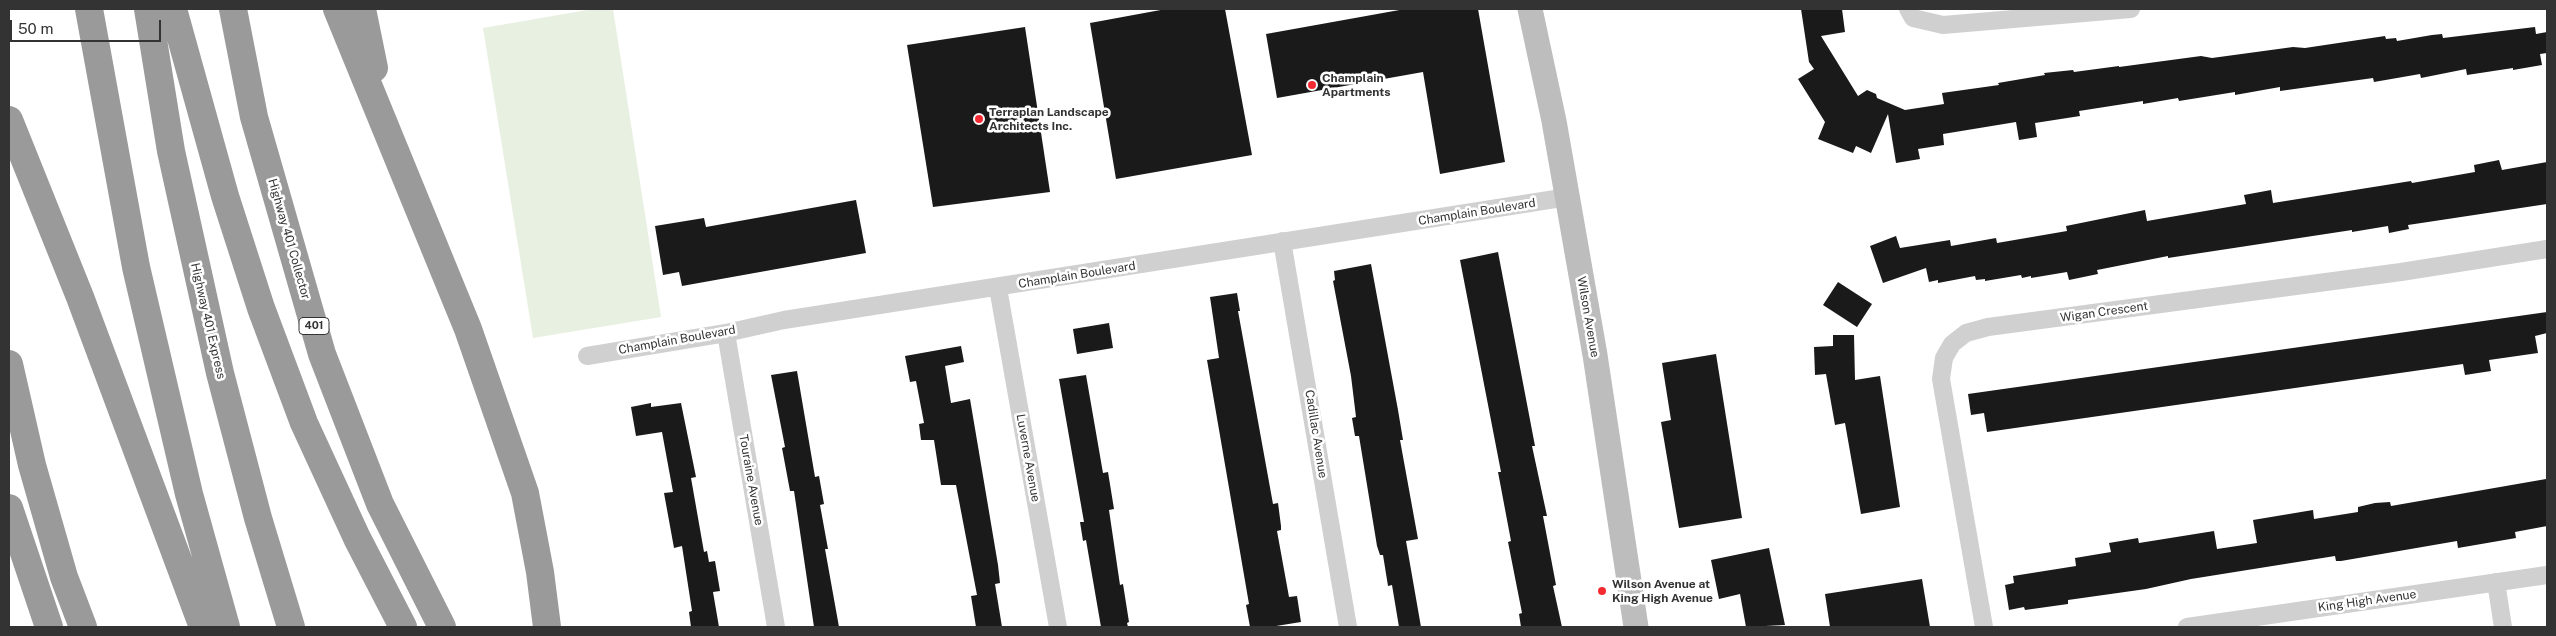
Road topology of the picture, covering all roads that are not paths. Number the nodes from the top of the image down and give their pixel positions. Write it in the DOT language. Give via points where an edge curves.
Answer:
graph roads {
  1 [pos="89,9"];
  2 [pos="148,9"];
  3 [pos="173,9"];
  4 [pos="233,9"];
  5 [pos="337,9"];
  6 [pos="362,9"];
  7 [pos="1530,9"];
  8 [pos="1908,9"];
  9 [pos="2131,9"];
  10 [pos="9,120"];
  11 [pos="392,147"];
  12 [pos="1568,197"];
  13 [pos="1282,241"];
  14 [pos="2547,249"];
  15 [pos="998,288"];
  16 [pos="726,333"];
  17 [pos="587,356"];
  18 [pos="9,364"];
  19 [pos="9,508"];
  20 [pos="2547,575"];
  21 [pos="2496,582"];
  22 [pos="49,627"];
  23 [pos="83,627"];
  24 [pos="203,627"];
  25 [pos="226,627"];
  26 [pos="291,627"];
  27 [pos="404,627"];
  28 [pos="442,627"];
  29 [pos="547,627"];
  30 [pos="776,627"];
  31 [pos="1058,627"];
  32 [pos="1348,627"];
  33 [pos="1636,627"];
  34 [pos="1984,627"];
  35 [pos="2187,627"];
  36 [pos="2503,627"];
  1 -- 25 [label="highway" via="136,267 189,494"];
  2 -- 26 [label="highway, Highway 401 Express" via="171,151 218,364 258,518"];
  3 -- 27 [label="highway" via="225,196 304,424 357,538"];
  4 -- 28 [label="highway, Highway 401 Collector / 401" via="254,117 322,354 380,504"];
  5 -- 11 [label="highway"];
  6 -- 11 [label="highway"];
  7 -- 12 [label="main road, Wilson Avenue"];
  8 -- 9 [label="street" via="1913,18 1943,25"];
  10 -- 24 [label="highway"];
  11 -- 29 [label="highway" via="468,330 525,492"];
  12 -- 13 [label="street, Champlain Boulevard"];
  12 -- 33 [label="main road, Wilson Avenue"];
  13 -- 15 [label="street, Champlain Boulevard"];
  13 -- 32 [label="street, Cadillac Avenue"];
  14 -- 34 [label="street, Wigan Crescent" via="2401,272 1988,327 1966,333 1952,344 1944,358 1941,379"];
  15 -- 16 [label="street, Champlain Boulevard" via="784,320"];
  15 -- 31 [label="street, Luverne Avenue"];
  16 -- 17 [label="street, Champlain Boulevard"];
  16 -- 30 [label="street, Touraine Avenue"];
  18 -- 23 [label="highway" via="32,466 64,577"];
  19 -- 22 [label="highway"];
  20 -- 21 [label="street, King High Avenue"];
  21 -- 35 [label="street, King High Avenue"];
  21 -- 36 [label="street"];
}
